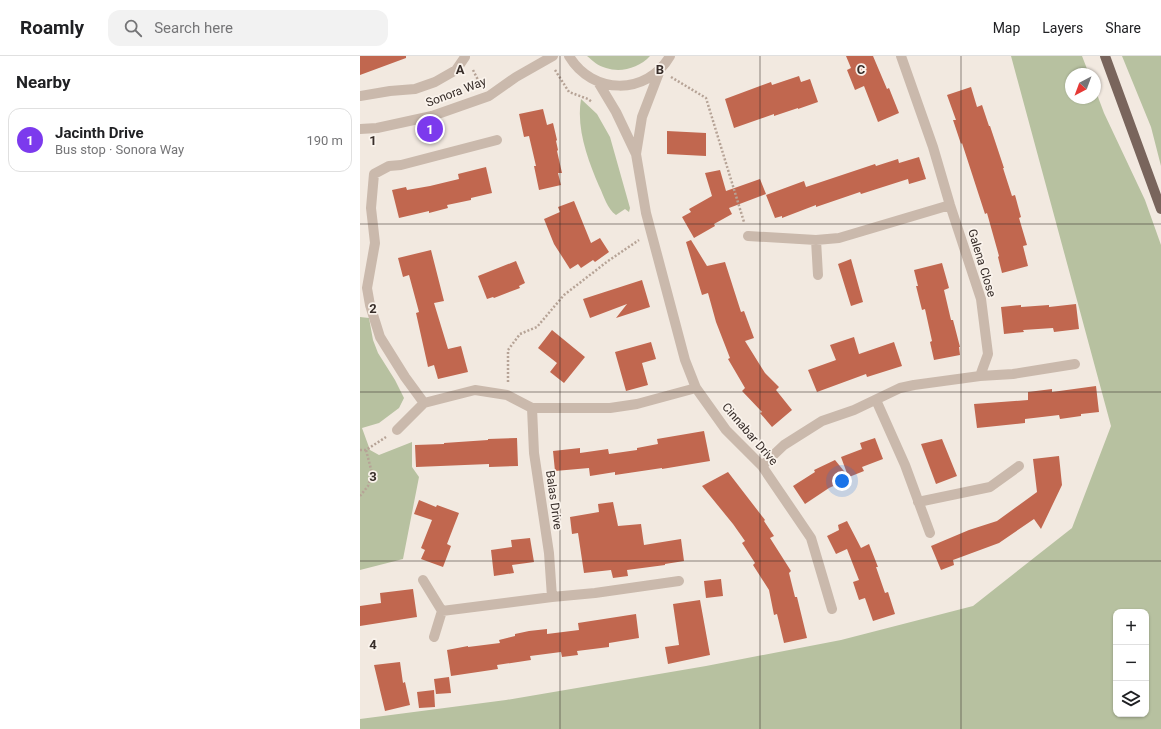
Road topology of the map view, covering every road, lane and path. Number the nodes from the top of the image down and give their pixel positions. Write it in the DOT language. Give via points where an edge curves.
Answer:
graph roads {
  1 [pos="465,56"];
  2 [pos="569,56"];
  3 [pos="670,56"];
  4 [pos="901,56"];
  5 [pos="1105,56"];
  6 [pos="551,57"];
  7 [pos="660,70"];
  8 [pos="598,82"];
  9 [pos="360,96"];
  10 [pos="593,103"];
  11 [pos="360,129"];
  12 [pos="497,140"];
  13 [pos="636,154"];
  14 [pos="950,205"];
  15 [pos="1161,209"];
  16 [pos="748,236"];
  17 [pos="642,237"];
  18 [pos="816,240"];
  19 [pos="818,275"];
  20 [pos="364,288"];
  21 [pos="1075,364"];
  22 [pos="980,376"];
  23 [pos="696,388"];
  24 [pos="507,395"];
  25 [pos="876,400"];
  26 [pos="424,403"];
  27 [pos="532,408"];
  28 [pos="397,430"];
  29 [pos="360,450"];
  30 [pos="366,450"];
  31 [pos="762,466"];
  32 [pos="1019,466"];
  33 [pos="360,496"];
  34 [pos="918,502"];
  35 [pos="930,532"];
  36 [pos="423,580"];
  37 [pos="679,581"];
  38 [pos="552,597"];
  39 [pos="832,608"];
  40 [pos="442,611"];
  41 [pos="434,637"];
  1 -- 9 [label="street" via="456,70 435,82 415,89"];
  2 -- 8 [label="street" via="584,75"];
  3 -- 7 [label="street"];
  4 -- 14 [label="street, Galena Close"];
  5 -- 15 [label="main road"];
  6 -- 10 [label="path" via="569,92"];
  6 -- 11 [label="street, Sonora Way" via="489,96 432,116 377,128"];
  7 -- 8 [label="street" via="633,85 611,86"];
  7 -- 13 [label="street, Cinnabar Drive" via="642,117"];
  7 -- 16 [label="path" via="706,98"];
  8 -- 13 [label="street, Cinnabar Drive"];
  12 -- 20 [label="street" via="389,166 374,174 371,208 374,243"];
  13 -- 23 [label="street, Cinnabar Drive" via="646,213 685,360"];
  14 -- 18 [label="street" via="839,238"];
  14 -- 22 [label="street, Galena Close" via="981,299 988,354"];
  16 -- 18 [label="street"];
  17 -- 24 [label="path" via="564,295 537,327 520,334 508,350"];
  18 -- 19 [label="street"];
  20 -- 26 [label="street" via="380,336"];
  21 -- 22 [label="street" via="1013,374"];
  22 -- 25 [label="street" via="900,388"];
  23 -- 27 [label="street" via="637,404 610,408"];
  23 -- 31 [label="street, Cinnabar Drive" via="726,430"];
  24 -- 26 [label="street" via="475,390"];
  24 -- 27 [label="street"];
  25 -- 31 [label="street" via="822,420 784,445"];
  25 -- 34 [label="street" via="905,465"];
  26 -- 28 [label="street"];
  27 -- 38 [label="street, Balas Drive" via="534,453 549,553"];
  28 -- 30 [label="path"];
  29 -- 30 [label="path"];
  30 -- 33 [label="path" via="372,473 368,486"];
  31 -- 39 [label="street, Cinnabar Drive" via="811,538"];
  32 -- 34 [label="street" via="990,487"];
  34 -- 35 [label="street"];
  36 -- 40 [label="street"];
  37 -- 38 [label="street"];
  38 -- 40 [label="street"];
  40 -- 41 [label="street"];
}
